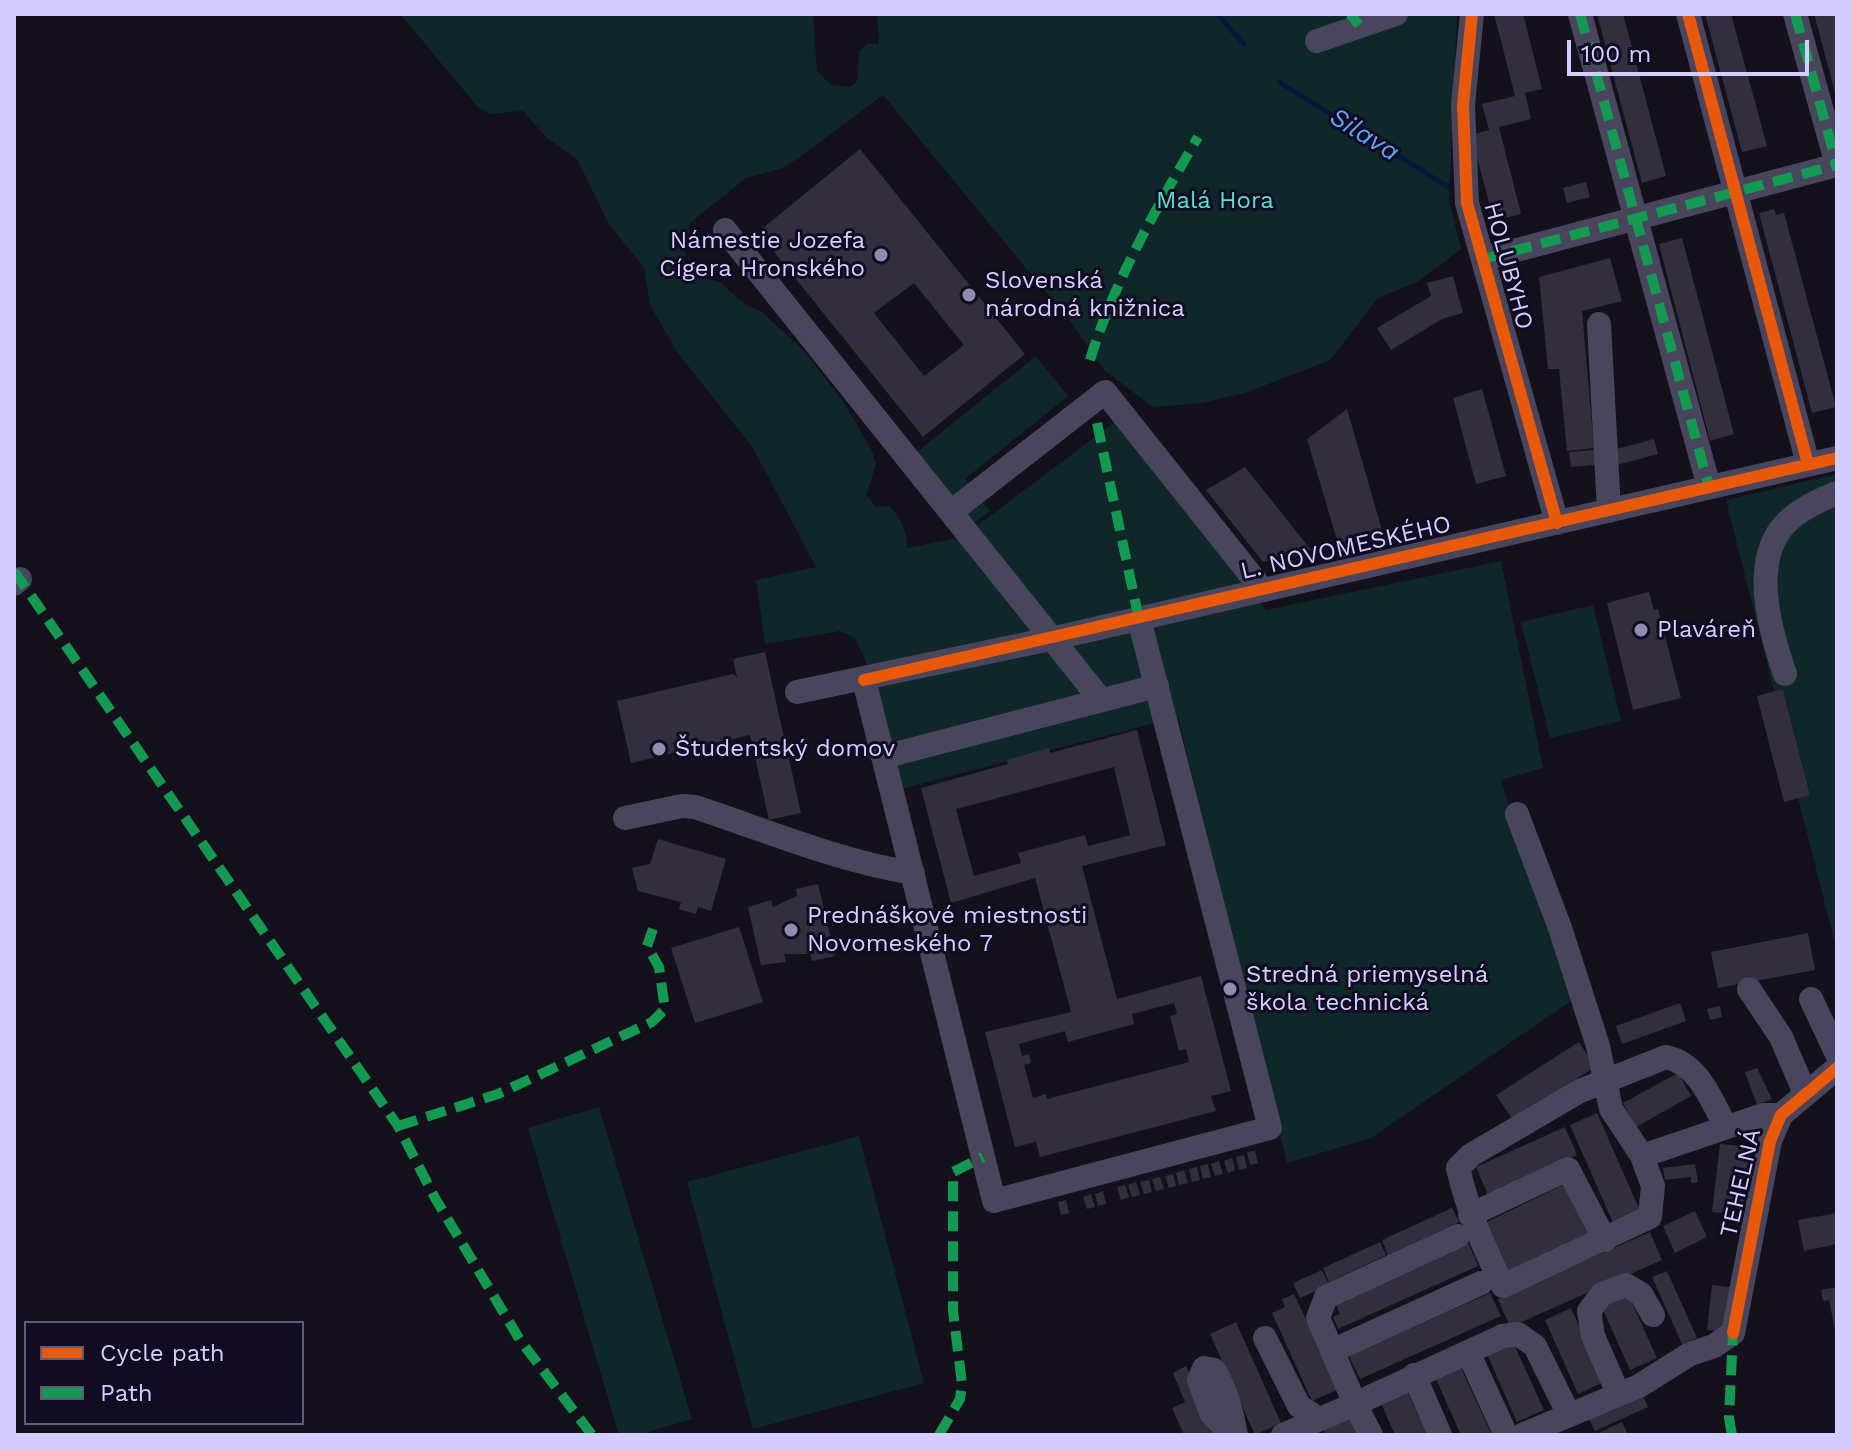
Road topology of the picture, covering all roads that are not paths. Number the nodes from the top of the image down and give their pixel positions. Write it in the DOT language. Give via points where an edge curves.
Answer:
graph roads {
  1 [pos="1396,14"];
  2 [pos="1472,14"];
  3 [pos="1580,14"];
  4 [pos="1688,14"];
  5 [pos="1795,14"];
  6 [pos="1317,41"];
  7 [pos="1837,165"];
  8 [pos="1736,191"];
  9 [pos="1636,217"];
  10 [pos="725,230"];
  11 [pos="1483,259"];
  12 [pos="1599,324"];
  13 [pos="1837,458"];
  14 [pos="1808,464"];
  15 [pos="1709,487"];
  16 [pos="1837,493"];
  17 [pos="1609,511"];
  18 [pos="951,512"];
  19 [pos="1557,523"];
  20 [pos="1262,589"];
  21 [pos="1139,619"];
  22 [pos="1055,638"];
  23 [pos="1785,674"];
  24 [pos="864,680"];
  25 [pos="1157,686"];
  26 [pos="797,692"];
  27 [pos="1101,700"];
  28 [pos="883,757"];
  29 [pos="1517,814"];
  30 [pos="625,818"];
  31 [pos="913,873"];
  32 [pos="1749,989"];
  33 [pos="1811,999"];
  34 [pos="1837,1054"];
  35 [pos="1837,1068"];
  36 [pos="1607,1079"];
  37 [pos="1805,1093"];
  38 [pos="1781,1115"];
  39 [pos="1726,1127"];
  40 [pos="1642,1156"];
  41 [pos="1464,1225"];
  42 [pos="1605,1240"];
  43 [pos="1481,1283"];
  44 [pos="1653,1315"];
  45 [pos="1268,1345"];
  46 [pos="1332,1351"];
  47 [pos="1468,1352"];
  48 [pos="1414,1375"];
  49 [pos="1618,1393"];
  50 [pos="1355,1404"];
  51 [pos="1563,1422"];
  52 [pos="1303,1424"];
  53 [pos="1371,1435"];
  54 [pos="1440,1435"];
  55 [pos="1506,1435"];
  56 [pos="1522,1435"];
  1 -- 6 [label="street"];
  2 -- 11 [label="street, HOLUBYHO" via="1464,81 1464,172"];
  3 -- 9 [label="street"];
  4 -- 8 [label="street"];
  5 -- 7 [label="street"];
  7 -- 8 [label="street"];
  8 -- 9 [label="street"];
  8 -- 14 [label="street"];
  9 -- 11 [label="street"];
  9 -- 15 [label="street"];
  10 -- 18 [label="street"];
  11 -- 19 [label="street, HOLUBYHO"];
  12 -- 17 [label="street"];
  13 -- 14 [label="street, L. NOVOMESKÉHO"];
  14 -- 15 [label="street, L. NOVOMESKÉHO"];
  15 -- 17 [label="street, L. NOVOMESKÉHO"];
  16 -- 23 [label="street" via="1810,504 1781,529 1772,550 1765,594"];
  17 -- 19 [label="street, L. NOVOMESKÉHO"];
  18 -- 20 [label="street" via="1105,392"];
  18 -- 22 [label="street"];
  19 -- 20 [label="street, L. NOVOMESKÉHO"];
  20 -- 21 [label="street, L. NOVOMESKÉHO"];
  21 -- 22 [label="street, L. NOVOMESKÉHO"];
  21 -- 25 [label="street"];
  22 -- 24 [label="street, L. NOVOMESKÉHO"];
  22 -- 27 [label="street"];
  24 -- 26 [label="street, L. NOVOMESKÉHO"];
  24 -- 28 [label="street"];
  25 -- 27 [label="street"];
  25 -- 31 [label="street" via="1270,1128 994,1201"];
  27 -- 28 [label="street"];
  28 -- 31 [label="street"];
  29 -- 36 [label="street" via="1560,928"];
  30 -- 31 [label="street" via="695,807 826,853"];
  32 -- 37 [label="street" via="1781,1037"];
  33 -- 34 [label="street"];
  35 -- 37 [label="street, TEHELNÁ"];
  36 -- 39 [label="street" via="1666,1057 1681,1060"];
  36 -- 40 [label="street" via="1611,1109"];
  36 -- 41 [label="street" via="1471,1155 1458,1168"];
  37 -- 38 [label="street, TEHELNÁ"];
  38 -- 39 [label="street"];
  38 -- 49 [label="street, TEHELNÁ" via="1763,1171 1733,1333"];
  39 -- 40 [label="street"];
  40 -- 42 [label="street" via="1653,1186 1650,1217"];
  41 -- 42 [label="street" via="1503,1286"];
  41 -- 42 [label="street" via="1568,1169"];
  41 -- 46 [label="street" via="1326,1297 1318,1318"];
  43 -- 46 [label="street"];
  44 -- 49 [label="street" via="1641,1294 1626,1285 1602,1294 1589,1311 1593,1336"];
  45 -- 52 [label="street" via="1269,1384"];
  46 -- 50 [label="street"];
  47 -- 48 [label="street"];
  47 -- 51 [label="street" via="1503,1336 1529,1339"];
  47 -- 55 [label="street"];
  48 -- 50 [label="street"];
  48 -- 54 [label="street"];
  49 -- 51 [label="street"];
  50 -- 52 [label="street"];
  50 -- 53 [label="street"];
  51 -- 56 [label="street"];
}
